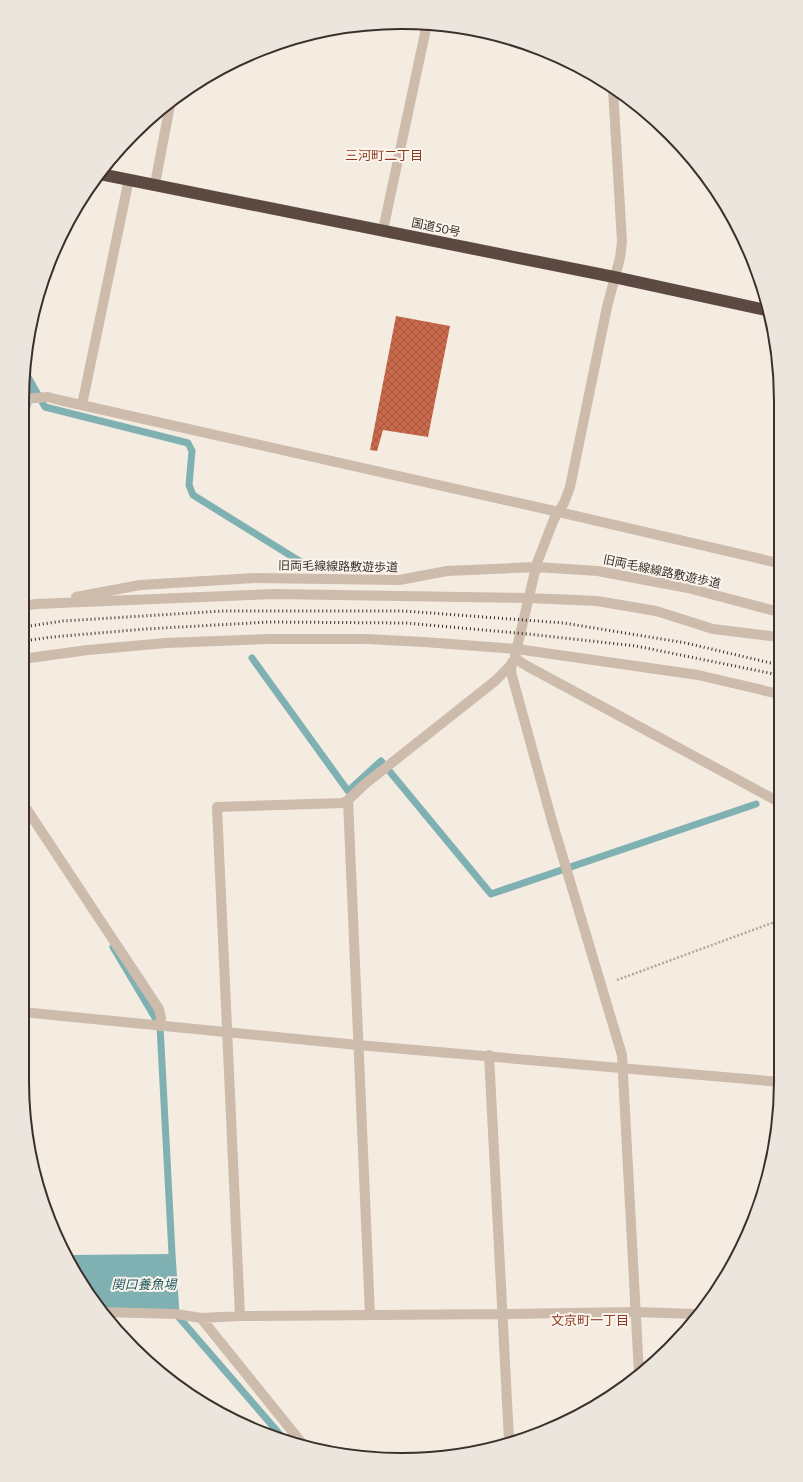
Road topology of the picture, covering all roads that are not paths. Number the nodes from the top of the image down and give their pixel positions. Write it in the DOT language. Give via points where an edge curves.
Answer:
graph roads {
  1 [pos="426,30"];
  2 [pos="613,96"];
  3 [pos="169,111"];
  4 [pos="106,175"];
  5 [pos="129,179"];
  6 [pos="155,184"];
  7 [pos="383,230"];
  8 [pos="614,277"];
  9 [pos="762,309"];
  10 [pos="29,398"];
  11 [pos="82,405"];
  12 [pos="559,512"];
  13 [pos="774,562"];
  14 [pos="536,567"];
  15 [pos="529,598"];
  16 [pos="36,604"];
  17 [pos="29,605"];
  18 [pos="774,611"];
  19 [pos="774,636"];
  20 [pos="516,652"];
  21 [pos="29,658"];
  22 [pos="511,665"];
  23 [pos="774,693"];
  24 [pos="774,799"];
  25 [pos="348,800"];
  26 [pos="29,813"];
  27 [pos="29,1013"];
  28 [pos="160,1026"];
  29 [pos="228,1032"];
  30 [pos="358,1045"];
  31 [pos="489,1055"];
  32 [pos="623,1068"];
  33 [pos="774,1081"];
  34 [pos="110,1312"];
  35 [pos="635,1312"];
  36 [pos="502,1314"];
  37 [pos="692,1314"];
  38 [pos="370,1315"];
  39 [pos="240,1316"];
  40 [pos="201,1318"];
  41 [pos="639,1368"];
  42 [pos="510,1436"];
  43 [pos="298,1438"];
  1 -- 7 [label="street"];
  2 -- 8 [label="street" via="622,242"];
  3 -- 6 [label="street"];
  4 -- 5 [label="highway, 国道50号"];
  5 -- 6 [label="highway, 国道50号"];
  5 -- 11 [label="street"];
  6 -- 7 [label="highway, 国道50号"];
  7 -- 8 [label="highway, 国道50号"];
  8 -- 9 [label="highway, 国道50号"];
  8 -- 12 [label="street" via="570,487"];
  10 -- 11 [label="street" via="48,397"];
  11 -- 12 [label="street"];
  12 -- 13 [label="street"];
  12 -- 14 [label="street"];
  14 -- 15 [label="street"];
  14 -- 16 [label="street, 旧両毛線線路敷遊歩道" via="447,571 399,580 254,578 140,585"];
  14 -- 18 [label="street, 旧両毛線線路敷遊歩道" via="598,571 688,588"];
  15 -- 16 [label="street, 旧両毛線線路敷遊歩道" via="274,594"];
  15 -- 19 [label="street, 旧両毛線線路敷遊歩道" via="597,601 648,609 713,629"];
  15 -- 20 [label="street"];
  16 -- 17 [label="street, 旧両毛線線路敷遊歩道"];
  20 -- 21 [label="street" via="440,642 269,639 166,643"];
  20 -- 22 [label="street"];
  20 -- 23 [label="street" via="698,675"];
  20 -- 24 [label="street" via="519,661 527,666"];
  22 -- 25 [label="street" via="495,681"];
  22 -- 32 [label="street" via="552,821 622,1054"];
  25 -- 29 [label="street" via="343,803 217,807"];
  25 -- 30 [label="street"];
  26 -- 28 [label="street" via="159,1010"];
  27 -- 28 [label="street"];
  28 -- 29 [label="street"];
  29 -- 30 [label="street"];
  29 -- 39 [label="street"];
  30 -- 31 [label="street"];
  30 -- 38 [label="street"];
  31 -- 32 [label="street"];
  31 -- 36 [label="street"];
  32 -- 33 [label="street"];
  32 -- 35 [label="street"];
  34 -- 40 [label="street" via="176,1314"];
  35 -- 36 [label="street"];
  35 -- 37 [label="street"];
  35 -- 41 [label="street"];
  36 -- 38 [label="street"];
  36 -- 42 [label="street"];
  38 -- 39 [label="street"];
  39 -- 40 [label="street"];
  40 -- 43 [label="street"];
}
